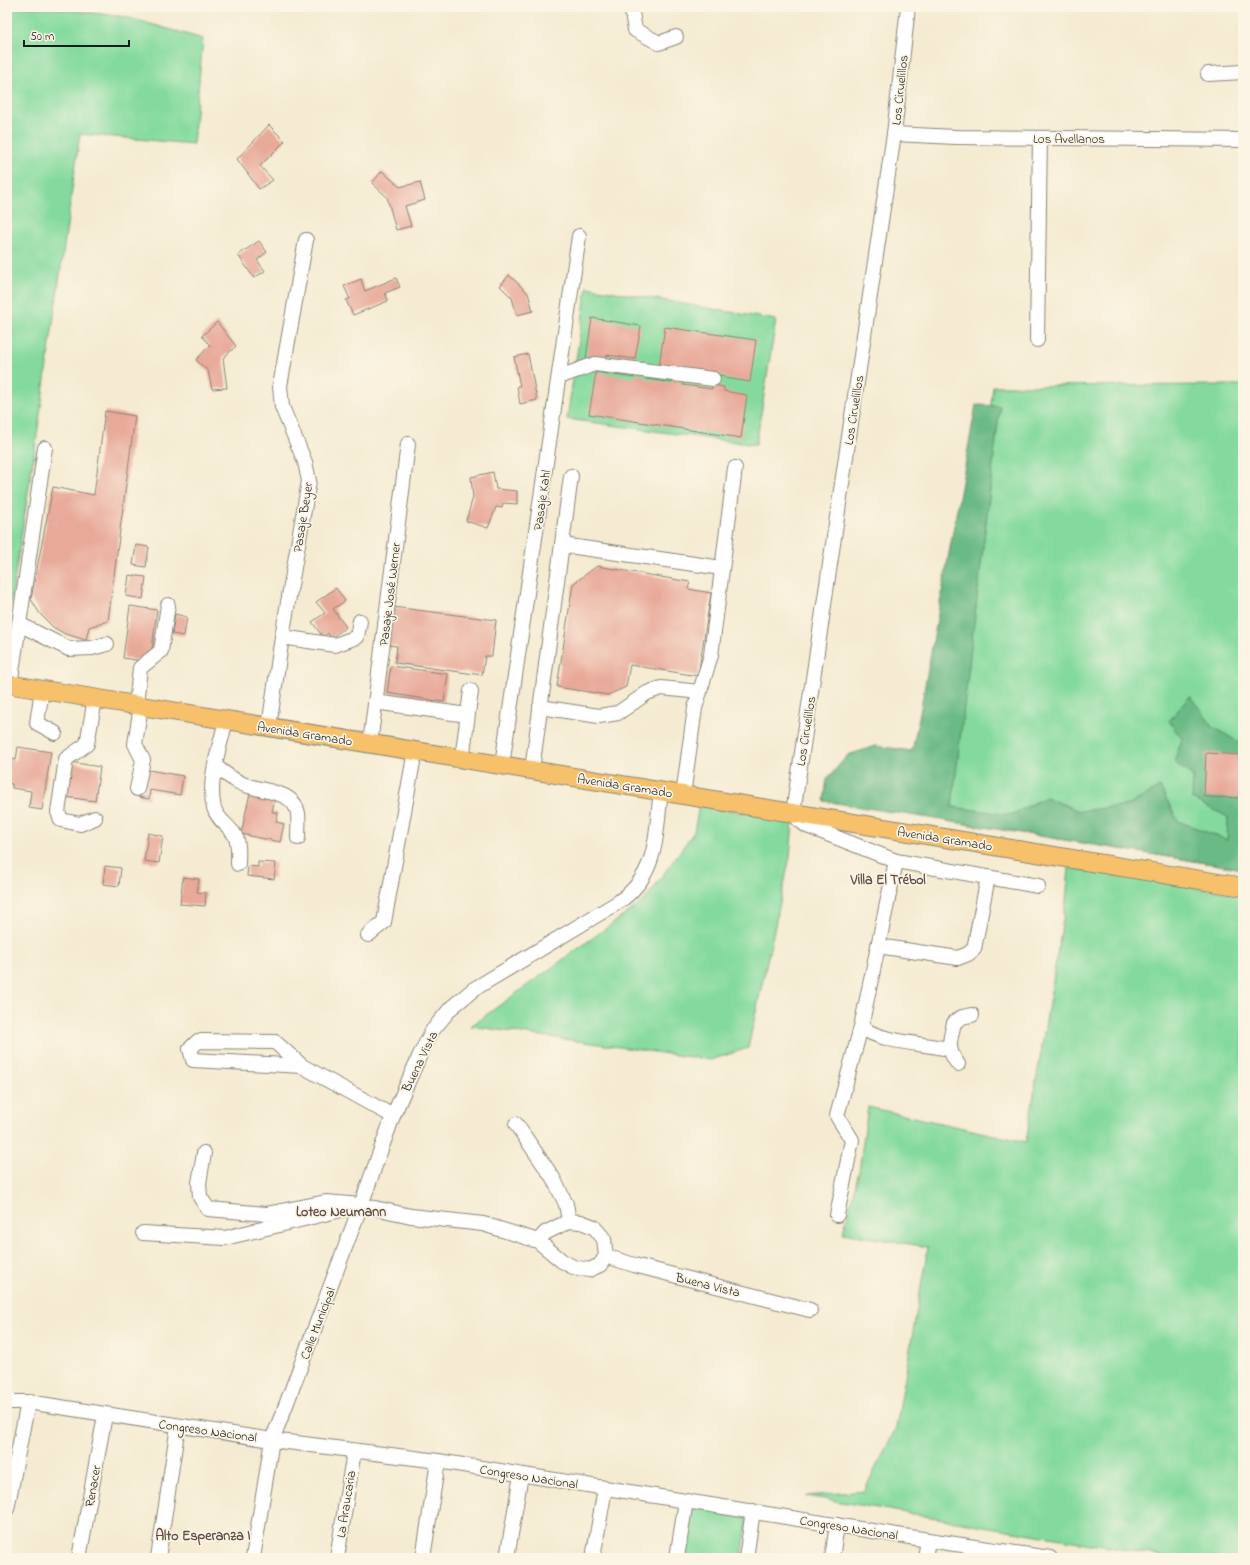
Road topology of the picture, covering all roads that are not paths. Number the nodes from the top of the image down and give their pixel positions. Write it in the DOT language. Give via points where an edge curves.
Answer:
graph roads {
  1 [pos="632,7"];
  2 [pos="908,7"];
  3 [pos="676,37"];
  4 [pos="1243,72"];
  5 [pos="1208,74"];
  6 [pos="894,134"];
  7 [pos="1040,138"];
  8 [pos="1243,140"];
  9 [pos="579,236"];
  10 [pos="306,240"];
  11 [pos="1037,340"];
  12 [pos="559,377"];
  13 [pos="713,379"];
  14 [pos="408,444"];
  15 [pos="45,448"];
  16 [pos="735,468"];
  17 [pos="571,476"];
  18 [pos="562,545"];
  19 [pos="722,568"];
  20 [pos="168,605"];
  21 [pos="360,621"];
  22 [pos="19,624"];
  23 [pos="282,637"];
  24 [pos="107,644"];
  25 [pos="8,684"];
  26 [pos="42,690"];
  27 [pos="471,691"];
  28 [pos="700,692"];
  29 [pos="95,699"];
  30 [pos="375,702"];
  31 [pos="138,706"];
  32 [pos="540,707"];
  33 [pos="468,715"];
  34 [pos="226,720"];
  35 [pos="269,727"];
  36 [pos="55,733"];
  37 [pos="370,744"];
  38 [pos="414,751"];
  39 [pos="462,759"];
  40 [pos="502,765"];
  41 [pos="215,766"];
  42 [pos="532,770"];
  43 [pos="137,790"];
  44 [pos="661,791"];
  45 [pos="683,795"];
  46 [pos="793,813"];
  47 [pos="95,818"];
  48 [pos="298,838"];
  49 [pos="896,861"];
  50 [pos="238,864"];
  51 [pos="988,877"];
  52 [pos="1038,886"];
  53 [pos="1243,886"];
  54 [pos="368,935"];
  55 [pos="878,946"];
  56 [pos="972,1015"];
  57 [pos="861,1027"];
  58 [pos="949,1047"];
  59 [pos="958,1064"];
  60 [pos="302,1066"];
  61 [pos="393,1116"];
  62 [pos="516,1124"];
  63 [pos="204,1153"];
  64 [pos="361,1205"];
  65 [pos="837,1215"];
  66 [pos="569,1221"];
  67 [pos="143,1234"];
  68 [pos="538,1241"];
  69 [pos="606,1256"];
  70 [pos="810,1310"];
  71 [pos="7,1402"];
  72 [pos="28,1402"];
  73 [pos="105,1415"];
  74 [pos="178,1426"];
  75 [pos="272,1440"];
  76 [pos="354,1451"];
  77 [pos="438,1462"];
  78 [pos="521,1475"];
  79 [pos="605,1488"];
  80 [pos="686,1501"];
  81 [pos="7,1509"];
  82 [pos="753,1511"];
  83 [pos="837,1525"];
  84 [pos="928,1540"];
  85 [pos="998,1554"];
  86 [pos="79,1558"];
  87 [pos="158,1558"];
  88 [pos="253,1558"];
  89 [pos="337,1558"];
  90 [pos="422,1558"];
  91 [pos="507,1558"];
  92 [pos="593,1558"];
  93 [pos="677,1558"];
  94 [pos="746,1558"];
  95 [pos="832,1558"];
  96 [pos="925,1558"];
  97 [pos="1050,1558"];
  1 -- 3 [label="street" via="635,30 658,43"];
  2 -- 6 [label="street, Los Ciruelillos"];
  4 -- 5 [label="street"];
  6 -- 7 [label="street, Los Avellanos"];
  6 -- 46 [label="street, Los Ciruelillos"];
  7 -- 8 [label="street, Los Avellanos"];
  7 -- 11 [label="street"];
  9 -- 12 [label="street, Pasaje Kahl"];
  10 -- 23 [label="street, Pasaje Beyer" via="280,386 282,407 305,462 309,482"];
  12 -- 13 [label="street" via="595,364"];
  12 -- 40 [label="street, Pasaje Kahl"];
  14 -- 30 [label="street, Pasaje José Werner"];
  15 -- 22 [label="street"];
  16 -- 19 [label="street"];
  17 -- 18 [label="street"];
  18 -- 19 [label="street"];
  18 -- 32 [label="street"];
  19 -- 28 [label="street" via="711,655"];
  20 -- 31 [label="street" via="161,652 140,668"];
  21 -- 23 [label="street" via="357,637 336,645"];
  22 -- 24 [label="street" via="69,649 92,648"];
  22 -- 25 [label="street"];
  23 -- 35 [label="street, Pasaje Beyer"];
  25 -- 26 [label="main road, Avenida Gramado"];
  26 -- 29 [label="main road, Avenida Gramado"];
  26 -- 36 [label="street" via="37,723"];
  27 -- 33 [label="street"];
  28 -- 32 [label="street" via="660,688 647,693 618,713 598,716"];
  28 -- 45 [label="street" via="695,708"];
  29 -- 31 [label="main road, Avenida Gramado"];
  29 -- 47 [label="street" via="87,744 66,759 58,812 61,820 71,823 80,824"];
  30 -- 33 [label="street"];
  30 -- 37 [label="street, Pasaje José Werner"];
  31 -- 34 [label="main road, Avenida Gramado"];
  31 -- 43 [label="street" via="135,744 143,760"];
  32 -- 42 [label="street"];
  33 -- 39 [label="street"];
  34 -- 35 [label="main road, Avenida Gramado"];
  34 -- 41 [label="street"];
  35 -- 37 [label="main road, Avenida Gramado"];
  37 -- 38 [label="main road, Avenida Gramado"];
  38 -- 39 [label="main road, Avenida Gramado"];
  38 -- 54 [label="street" via="384,922"];
  39 -- 40 [label="main road, Avenida Gramado"];
  40 -- 42 [label="main road, Avenida Gramado"];
  41 -- 48 [label="street" via="234,780 281,794 292,801 298,811"];
  41 -- 50 [label="street" via="212,795 214,809 235,835"];
  42 -- 44 [label="main road, Avenida Gramado"];
  44 -- 45 [label="main road, Avenida Gramado"];
  44 -- 61 [label="street, Buena Vista" via="652,859 635,889 618,903 474,989 451,1008 425,1044"];
  45 -- 46 [label="main road, Avenida Gramado"];
  46 -- 49 [label="street" via="806,826"];
  46 -- 53 [label="main road, Avenida Gramado"];
  49 -- 51 [label="street"];
  49 -- 55 [label="street"];
  51 -- 52 [label="street"];
  51 -- 55 [label="street" via="974,949 968,954 958,958"];
  55 -- 57 [label="street"];
  56 -- 58 [label="street" via="962,1017 954,1023"];
  57 -- 58 [label="street" via="868,1033 879,1036"];
  57 -- 65 [label="street" via="837,1116 852,1140"];
  58 -- 59 [label="street"];
  60 -- 60 [label="street" via="193,1060 190,1049 198,1041 275,1042"];
  60 -- 61 [label="street"];
  61 -- 64 [label="street, Buena Vista"];
  62 -- 66 [label="street" via="552,1178 566,1204"];
  63 -- 64 [label="street" via="199,1183 200,1197 208,1209 266,1214 326,1202"];
  64 -- 67 [label="street" via="225,1238"];
  64 -- 68 [label="street" via="410,1216 483,1224"];
  64 -- 75 [label="street, Calle Municipal"];
  66 -- 68 [label="street" via="545,1233"];
  66 -- 69 [label="street" via="594,1227 604,1238"];
  68 -- 69 [label="street" via="573,1268 589,1270 600,1265"];
  69 -- 70 [label="street, Buena Vista"];
  71 -- 72 [label="street, Congreso Nacional"];
  72 -- 73 [label="street, Congreso Nacional"];
  72 -- 81 [label="street"];
  73 -- 74 [label="street, Congreso Nacional"];
  73 -- 86 [label="street, Renacer"];
  74 -- 75 [label="street, Congreso Nacional"];
  74 -- 87 [label="street"];
  75 -- 76 [label="street, Congreso Nacional"];
  75 -- 88 [label="street, Calle Municipal"];
  76 -- 77 [label="street, Congreso Nacional"];
  76 -- 89 [label="street, La Araucaria"];
  77 -- 78 [label="street, Congreso Nacional"];
  77 -- 90 [label="street"];
  78 -- 79 [label="street, Congreso Nacional"];
  78 -- 91 [label="street"];
  79 -- 80 [label="street, Congreso Nacional"];
  79 -- 92 [label="street"];
  80 -- 82 [label="street, Congreso Nacional"];
  80 -- 93 [label="street"];
  82 -- 83 [label="street, Congreso Nacional"];
  82 -- 94 [label="street"];
  83 -- 84 [label="street, Congreso Nacional"];
  83 -- 95 [label="street"];
  84 -- 85 [label="street, Congreso Nacional"];
  84 -- 96 [label="street"];
  85 -- 97 [label="street, Congreso Nacional"];
}
